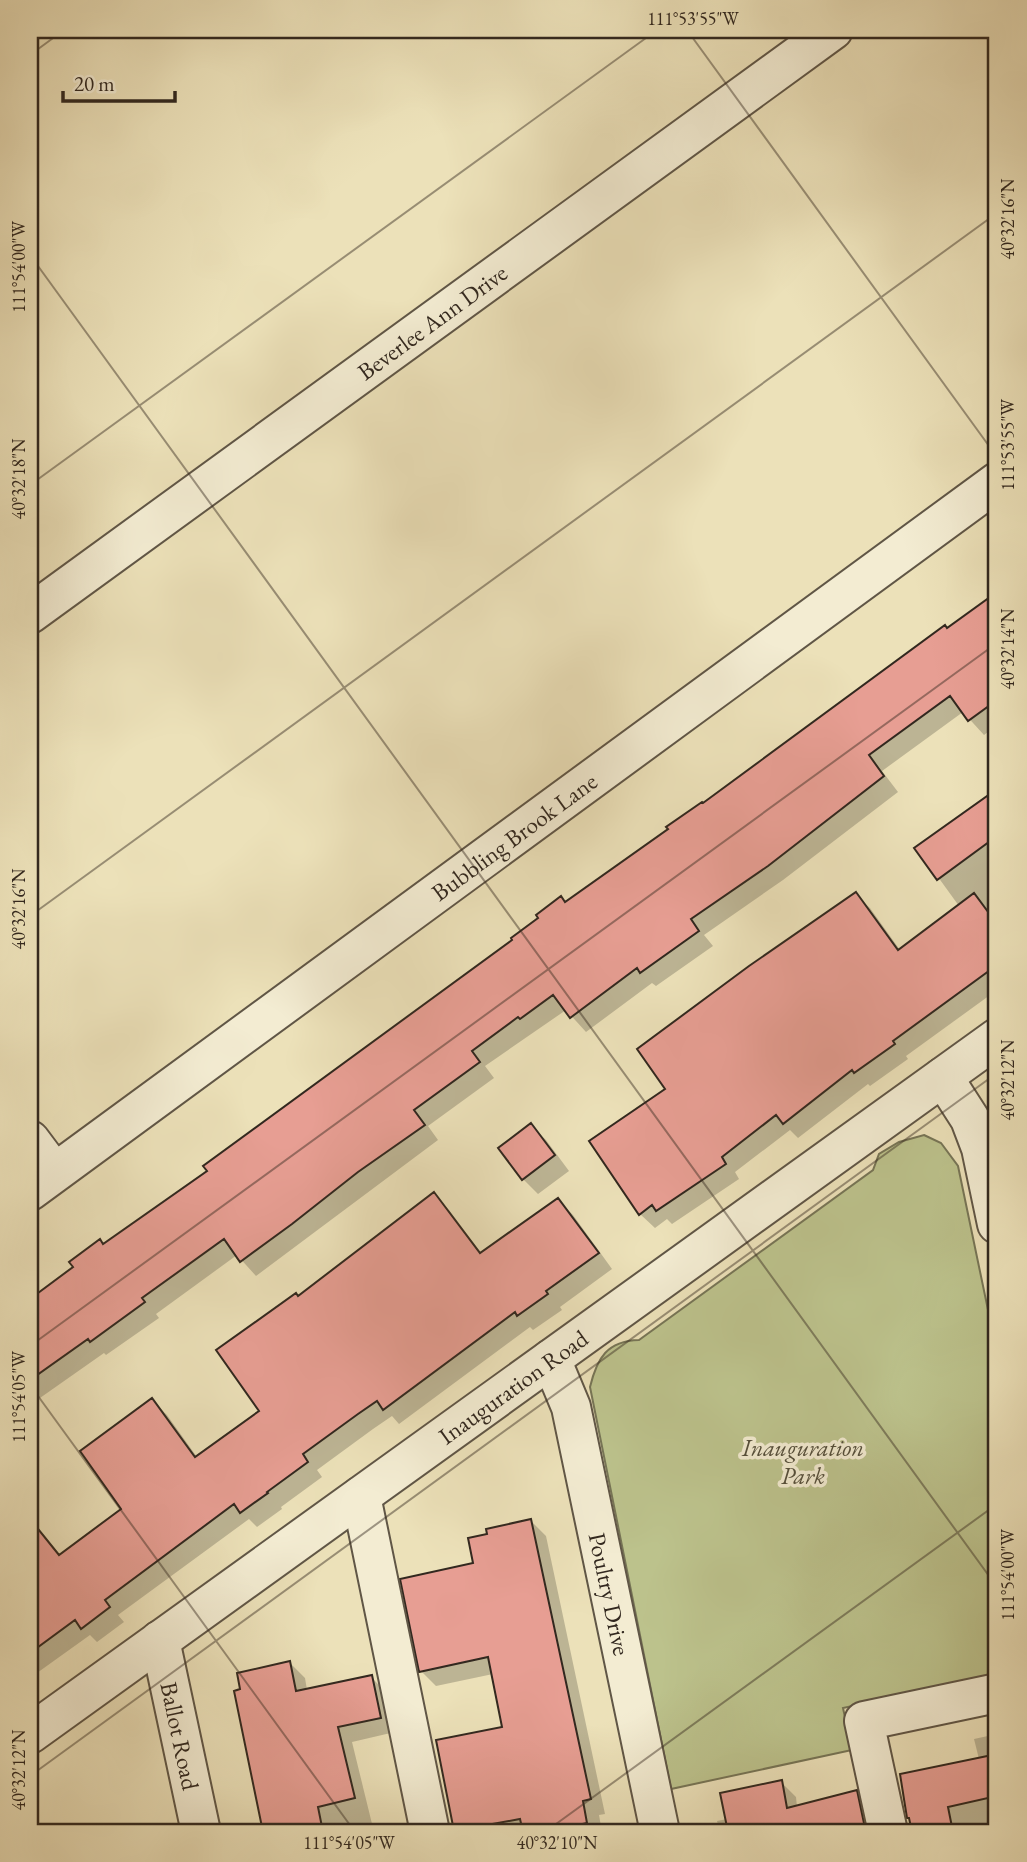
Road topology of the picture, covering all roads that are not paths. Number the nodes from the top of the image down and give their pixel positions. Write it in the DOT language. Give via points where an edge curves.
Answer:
graph roads {
  1 [pos="833,30"];
  2 [pos="997,482"];
  3 [pos="30,614"];
  4 [pos="997,1038"];
  5 [pos="943,1077"];
  6 [pos="30,1140"];
  7 [pos="42,1181"];
  8 [pos="997,1224"];
  9 [pos="551,1359"];
  10 [pos="360,1496"];
  11 [pos="160,1640"];
  12 [pos="997,1693"];
  13 [pos="30,1734"];
  14 [pos="201,1832"];
  15 [pos="430,1832"];
  16 [pos="660,1832"];
  17 [pos="888,1832"];
  1 -- 3 [label="street, Beverlee Ann Drive"];
  2 -- 7 [label="street, Bubbling Brook Lane"];
  4 -- 5 [label="street, Inauguration Road"];
  5 -- 8 [label="street" via="970,1119 981,1148"];
  5 -- 9 [label="street, Inauguration Road"];
  6 -- 7 [label="street"];
  9 -- 10 [label="street, Inauguration Road"];
  9 -- 16 [label="street, Poultry Drive" via="571,1407"];
  10 -- 11 [label="street, Inauguration Road"];
  10 -- 15 [label="street"];
  11 -- 13 [label="street, Inauguration Road"];
  11 -- 14 [label="street, Ballot Road"];
  12 -- 17 [label="street" via="864,1720"];
}
